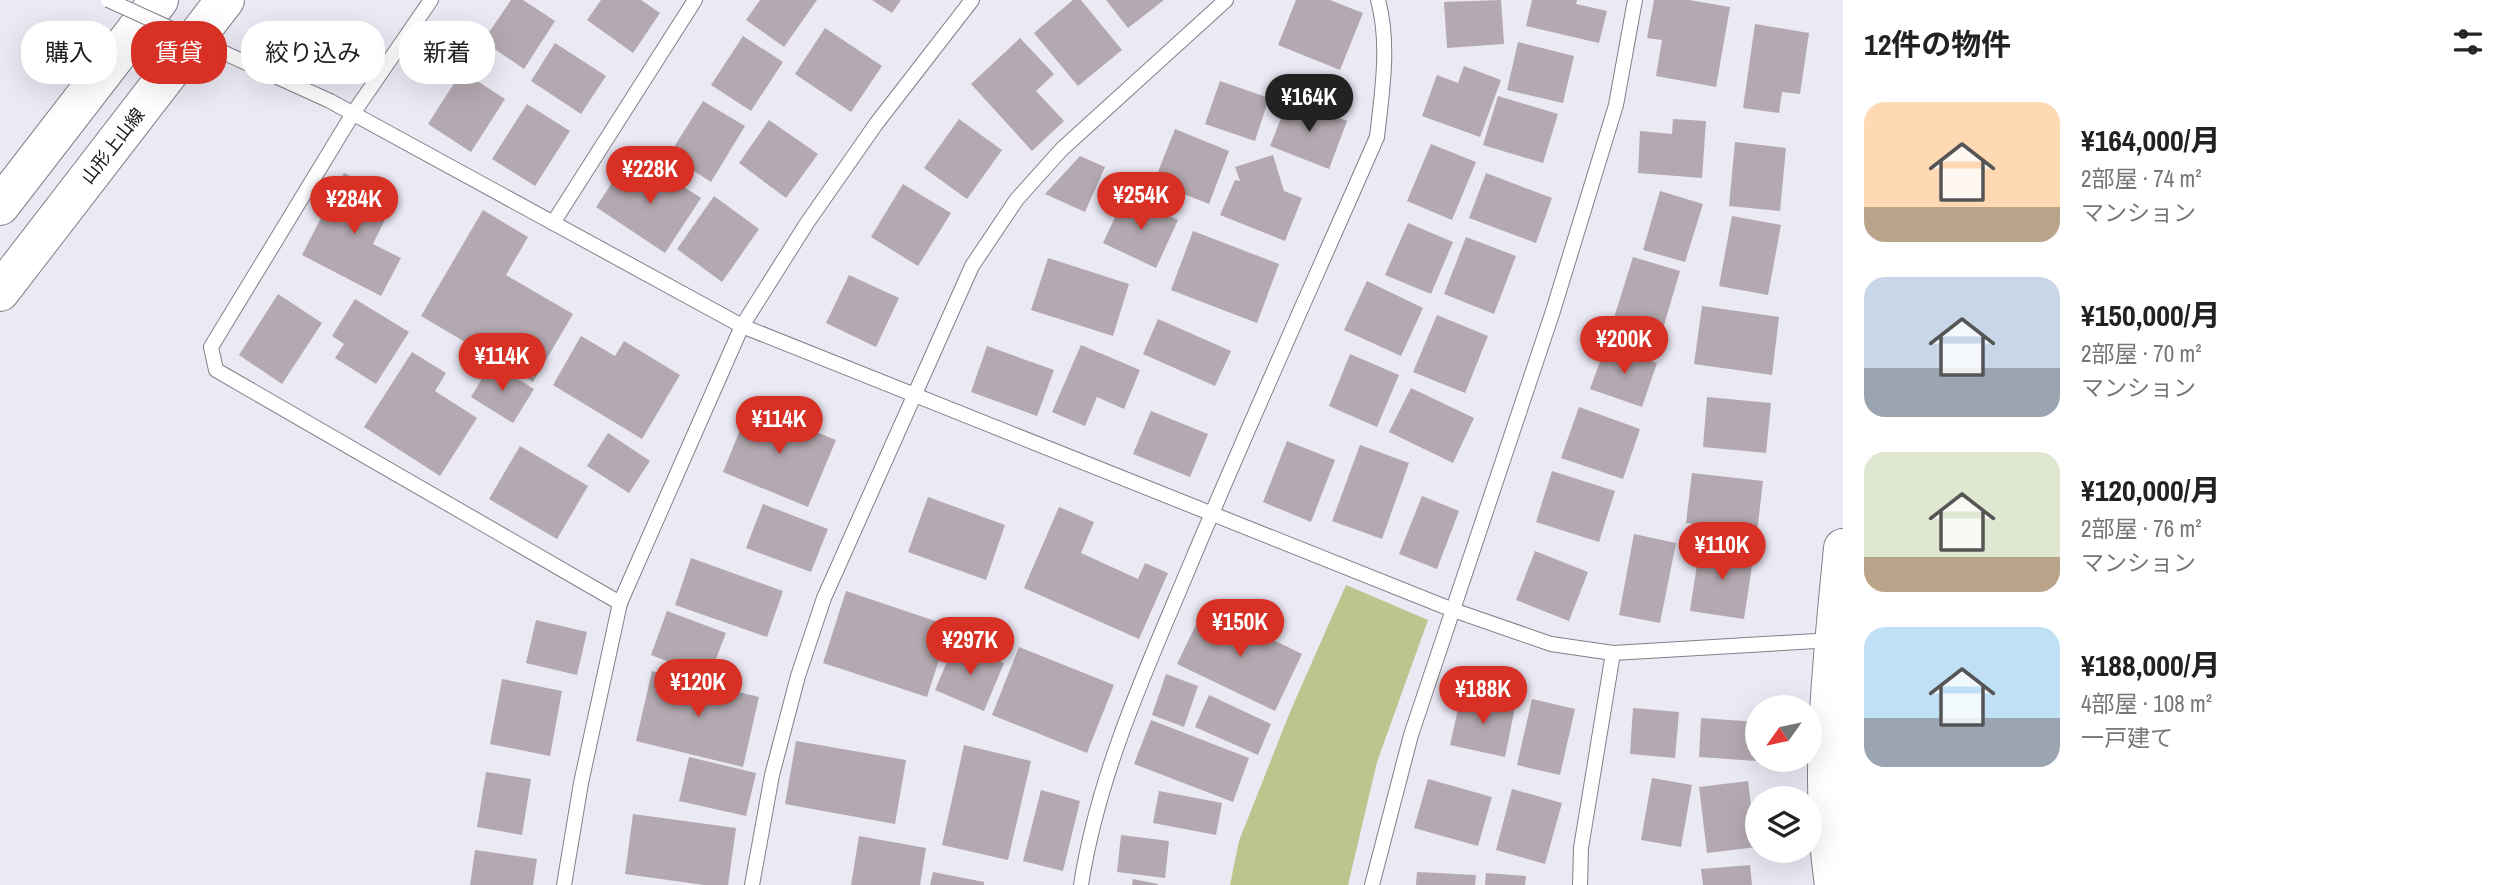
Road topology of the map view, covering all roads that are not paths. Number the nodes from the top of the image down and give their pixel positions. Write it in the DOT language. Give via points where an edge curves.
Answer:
graph roads {
  1 [pos="108,0"];
  2 [pos="159,0"];
  3 [pos="225,0"];
  4 [pos="431,0"];
  5 [pos="695,0"];
  6 [pos="972,0"];
  7 [pos="1226,0"];
  8 [pos="1378,0"];
  9 [pos="1635,0"];
  10 [pos="354,112"];
  11 [pos="0,206"];
  12 [pos="553,223"];
  13 [pos="0,292"];
  14 [pos="742,326"];
  15 [pos="913,396"];
  16 [pos="1211,515"];
  17 [pos="1843,548"];
  18 [pos="620,603"];
  19 [pos="1453,610"];
  20 [pos="1834,640"];
  21 [pos="1613,653"];
  22 [pos="564,885"];
  23 [pos="752,885"];
  24 [pos="1081,885"];
  25 [pos="1372,885"];
  26 [pos="1580,885"];
  27 [pos="1834,885"];
  1 -- 10 [label="lane, bridge"];
  2 -- 11 [label="main road"];
  3 -- 13 [label="main road, 山形上山線"];
  4 -- 10 [label="lane"];
  5 -- 12 [label="lane"];
  6 -- 14 [label="lane" via="876,124"];
  7 -- 15 [label="lane" via="1062,149 1017,199 972,266"];
  8 -- 16 [label="lane" via="1383,81 1377,136"];
  9 -- 19 [label="lane" via="1616,105"];
  10 -- 12 [label="lane"];
  10 -- 18 [label="lane" via="211,347 216,370"];
  12 -- 14 [label="lane"];
  14 -- 15 [label="lane"];
  14 -- 18 [label="lane"];
  15 -- 16 [label="lane"];
  15 -- 23 [label="lane" via="824,598 798,676 772,775"];
  16 -- 19 [label="lane"];
  16 -- 24 [label="lane" via="1133,702 1089,835"];
  17 -- 20 [label="main road"];
  18 -- 22 [label="lane"];
  19 -- 21 [label="lane" via="1551,644"];
  19 -- 25 [label="lane" via="1411,736"];
  20 -- 21 [label="lane"];
  20 -- 27 [label="main road" via="1827,745"];
  21 -- 26 [label="lane" via="1581,848"];
}
